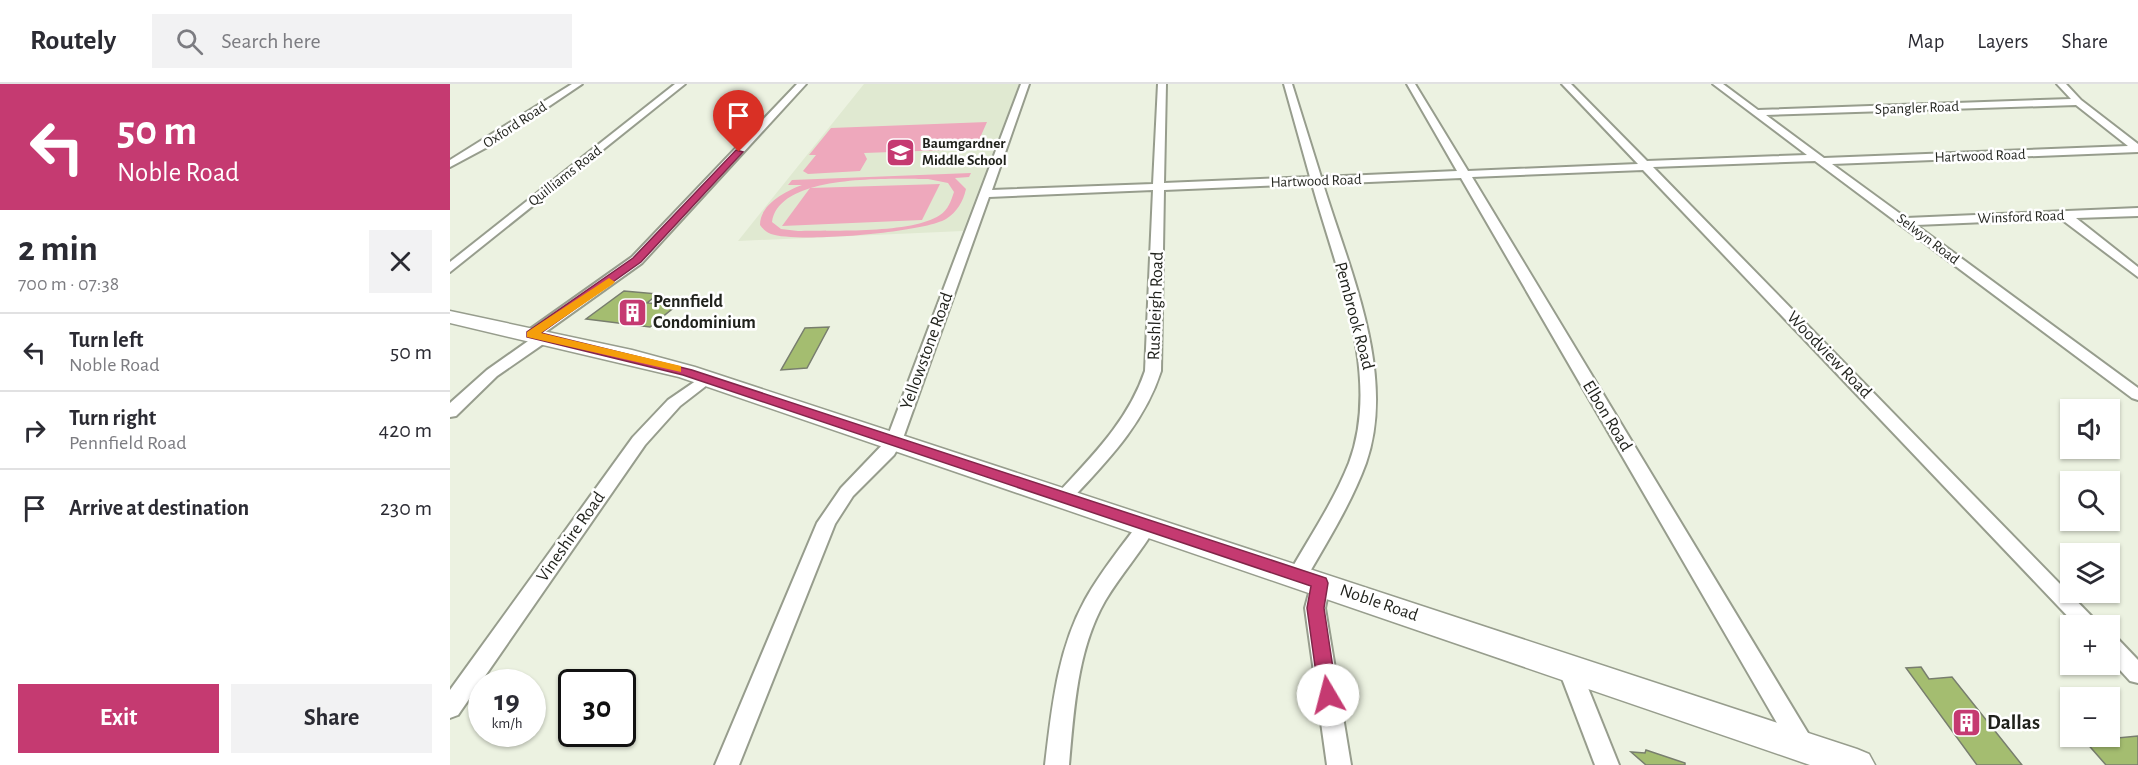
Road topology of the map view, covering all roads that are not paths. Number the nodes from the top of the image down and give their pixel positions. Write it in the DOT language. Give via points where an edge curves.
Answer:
graph roads {
  1 [pos="578,84"];
  2 [pos="681,84"];
  3 [pos="802,84"];
  4 [pos="1025,84"];
  5 [pos="1162,84"];
  6 [pos="1288,84"];
  7 [pos="1411,84"];
  8 [pos="1566,84"];
  9 [pos="1717,84"];
  10 [pos="2061,84"];
  11 [pos="2078,102"];
  12 [pos="1755,113"];
  13 [pos="2138,149"];
  14 [pos="1820,160"];
  15 [pos="450,165"];
  16 [pos="1646,166"];
  17 [pos="1464,175"];
  18 [pos="1317,181"];
  19 [pos="1160,187"];
  20 [pos="984,194"];
  21 [pos="2138,212"];
  22 [pos="2064,215"];
  23 [pos="1904,222"];
  24 [pos="450,268"];
  25 [pos="2138,273"];
  26 [pos="450,317"];
  27 [pos="537,336"];
  28 [pos="706,379"];
  29 [pos="2138,395"];
  30 [pos="450,412"];
  31 [pos="894,441"];
  32 [pos="1064,497"];
  33 [pos="1148,525"];
  34 [pos="1309,579"];
  35 [pos="2080,615"];
  36 [pos="2120,655"];
  37 [pos="1569,668"];
  38 [pos="2138,674"];
  39 [pos="450,708"];
  40 [pos="1803,747"];
  41 [pos="727,765"];
  42 [pos="1058,765"];
  43 [pos="1339,765"];
  44 [pos="1607,765"];
  45 [pos="1857,765"];
  1 -- 15 [label="street, Oxford Road"];
  2 -- 24 [label="street, Quilliams Road"];
  3 -- 27 [label="street" via="637,260"];
  4 -- 20 [label="street, Yellowstone Road"];
  5 -- 19 [label="street, Rushleigh Road"];
  6 -- 18 [label="street, Pembrook Road"];
  7 -- 17 [label="street, Elbon Road"];
  8 -- 16 [label="street, Woodview Road"];
  9 -- 12 [label="street, Selwyn Road"];
  10 -- 11 [label="street"];
  11 -- 12 [label="street, Spangler Road"];
  11 -- 13 [label="street"];
  12 -- 14 [label="street, Selwyn Road"];
  13 -- 14 [label="street, Hartwood Road"];
  14 -- 16 [label="street, Hartwood Road"];
  14 -- 23 [label="street, Selwyn Road"];
  16 -- 17 [label="street, Hartwood Road"];
  16 -- 35 [label="street, Woodview Road"];
  17 -- 18 [label="street, Hartwood Road"];
  17 -- 40 [label="street, Elbon Road"];
  18 -- 19 [label="street, Hartwood Road"];
  18 -- 34 [label="street, Pembrook Road" via="1367,358 1371,403 1357,467"];
  19 -- 20 [label="street, Hartwood Road"];
  19 -- 32 [label="street, Rushleigh Road" via="1151,379 1130,421"];
  20 -- 31 [label="street, Yellowstone Road"];
  21 -- 22 [label="street, Winsford Road"];
  22 -- 23 [label="street, Winsford Road"];
  22 -- 25 [label="street"];
  23 -- 29 [label="street, Selwyn Road"];
  26 -- 27 [label="main road, Noble Road"];
  27 -- 28 [label="main road, Noble Road" via="632,357"];
  27 -- 30 [label="street"];
  28 -- 31 [label="main road, Noble Road"];
  28 -- 39 [label="street, Vineshire Road" via="674,403 639,441"];
  31 -- 32 [label="main road, Noble Road"];
  31 -- 41 [label="street, Yellowstone Road" via="847,492 826,524"];
  32 -- 33 [label="main road, Noble Road"];
  33 -- 34 [label="main road, Noble Road"];
  33 -- 42 [label="street" via="1099,593 1081,631 1068,672"];
  34 -- 37 [label="main road, Noble Road"];
  34 -- 43 [label="street"];
  36 -- 38 [label="street"];
  37 -- 40 [label="main road, Noble Road"];
  37 -- 44 [label="street"];
  40 -- 45 [label="main road, Noble Road"];
}
